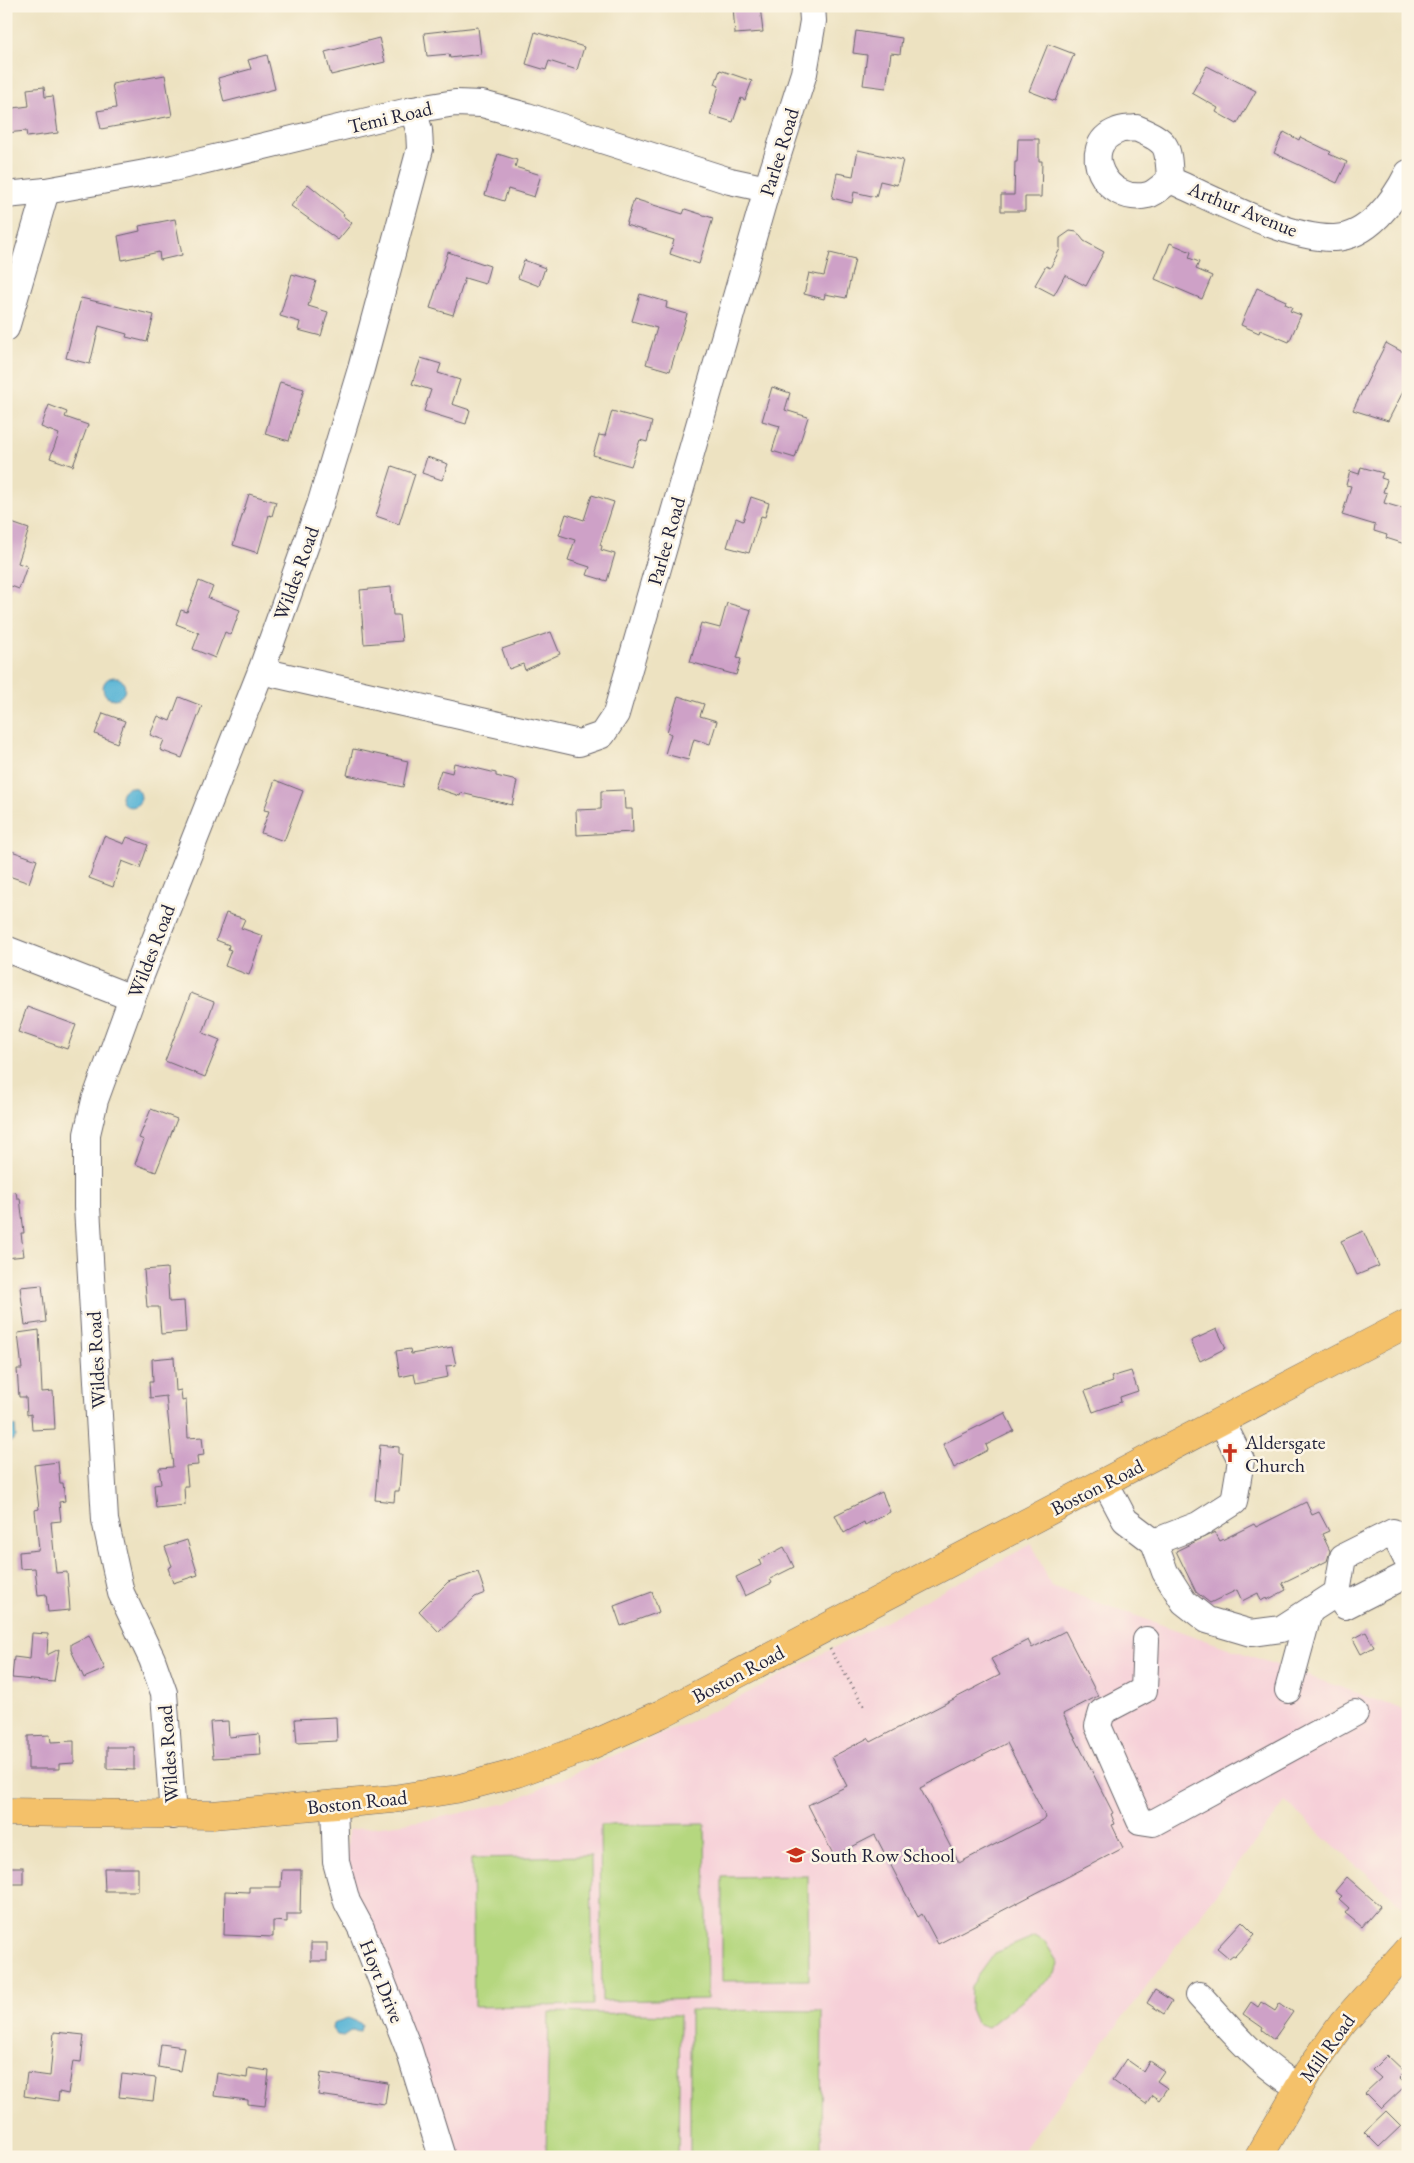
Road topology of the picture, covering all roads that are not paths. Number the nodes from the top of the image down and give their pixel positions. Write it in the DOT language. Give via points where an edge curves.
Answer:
graph roads {
  1 [pos="812,6"];
  2 [pos="413,110"];
  3 [pos="1408,173"];
  4 [pos="1170,180"];
  5 [pos="767,189"];
  6 [pos="46,191"];
  7 [pos="6,195"];
  8 [pos="6,328"];
  9 [pos="261,671"];
  10 [pos="6,950"];
  11 [pos="132,998"];
  12 [pos="1408,1323"];
  13 [pos="1222,1422"];
  14 [pos="1105,1482"];
  15 [pos="1154,1542"];
  16 [pos="1408,1562"];
  17 [pos="1408,1574"];
  18 [pos="1337,1593"];
  19 [pos="1309,1612"];
  20 [pos="1146,1640"];
  21 [pos="1288,1690"];
  22 [pos="1356,1713"];
  23 [pos="334,1805"];
  24 [pos="6,1812"];
  25 [pos="173,1816"];
  26 [pos="1408,1949"];
  27 [pos="1199,1994"];
  28 [pos="1299,2087"];
  29 [pos="442,2157"];
  30 [pos="1259,2157"];
  1 -- 5 [label="street, Parlee Road" via="813,21 804,73"];
  2 -- 5 [label="street, Temi Road" via="455,103 482,104 730,181"];
  2 -- 6 [label="street, Temi Road" via="173,168"];
  2 -- 9 [label="street, Wildes Road" via="420,149 362,369 320,505"];
  3 -- 4 [label="street, Arthur Avenue" via="1398,194 1379,216 1356,232 1335,238 1280,228"];
  5 -- 9 [label="street, Parlee Road" via="616,714 602,735 579,743"];
  6 -- 7 [label="street, Temi Road"];
  6 -- 8 [label="street"];
  9 -- 11 [label="street, Wildes Road"];
  10 -- 11 [label="street"];
  11 -- 25 [label="street, Wildes Road" via="95,1100 87,1134 87,1207 105,1520 121,1593 164,1693"];
  12 -- 13 [label="main road, Boston Road"];
  13 -- 14 [label="main road, Boston Road"];
  13 -- 15 [label="street" via="1241,1460 1234,1502 1198,1524"];
  14 -- 15 [label="street" via="1124,1520"];
  14 -- 23 [label="main road, Boston Road" via="661,1714 585,1748 517,1773 456,1789"];
  15 -- 19 [label="street" via="1164,1572 1184,1602 1207,1620 1251,1633 1281,1629"];
  16 -- 18 [label="street" via="1392,1532 1343,1557"];
  17 -- 18 [label="street" via="1345,1606"];
  18 -- 19 [label="street"];
  19 -- 21 [label="street"];
  20 -- 22 [label="street" via="1144,1690 1102,1712 1098,1726 1140,1821 1153,1823"];
  23 -- 25 [label="main road, Boston Road"];
  23 -- 29 [label="street, Hoyt Drive" via="336,1862 347,1902 361,1928 409,2050"];
  24 -- 25 [label="main road, Boston Road"];
  26 -- 28 [label="main road, Mill Road" via="1343,2024"];
  27 -- 28 [label="street" via="1267,2066"];
  28 -- 30 [label="main road, Mill Road"];
}
